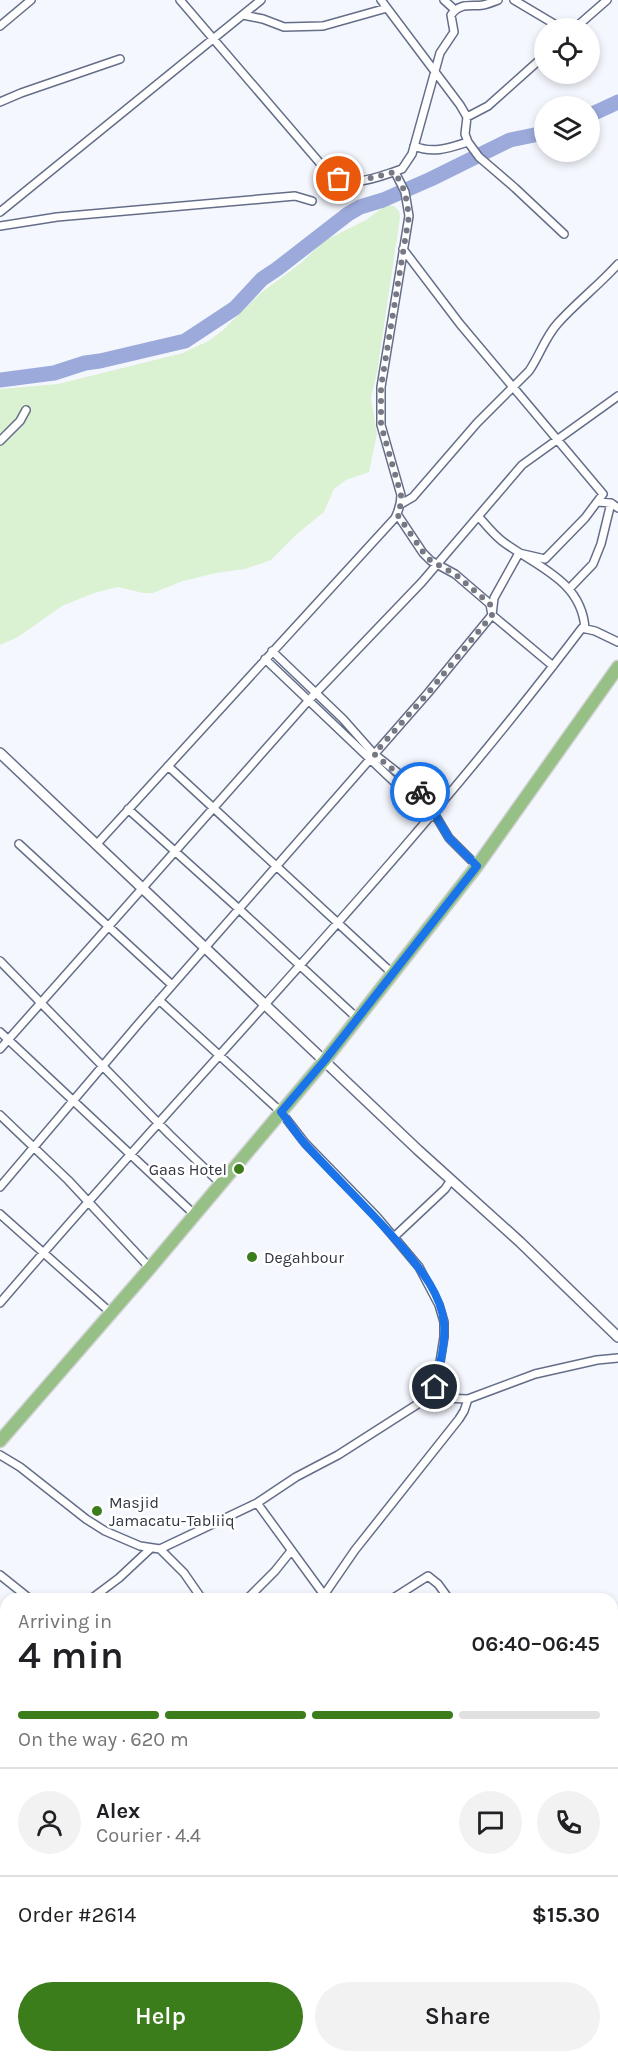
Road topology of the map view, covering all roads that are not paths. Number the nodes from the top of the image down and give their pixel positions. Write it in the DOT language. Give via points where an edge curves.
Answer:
graph roads {
  1 [pos="31,0"];
  2 [pos="180,0"];
  3 [pos="261,0"];
  4 [pos="382,0"];
  5 [pos="444,0"];
  6 [pos="498,0"];
  7 [pos="514,0"];
  8 [pos="606,0"];
  9 [pos="387,8"];
  10 [pos="455,9"];
  11 [pos="243,15"];
  12 [pos="544,18"];
  13 [pos="586,18"];
  14 [pos="0,26"];
  15 [pos="213,39"];
  16 [pos="120,59"];
  17 [pos="534,65"];
  18 [pos="434,70"];
  19 [pos="0,102"];
  20 [pos="467,117"];
  21 [pos="468,142"];
  22 [pos="414,146"];
  23 [pos="395,172"];
  24 [pos="312,201"];
  25 [pos="0,212"];
  26 [pos="0,226"];
  27 [pos="564,234"];
  28 [pos="404,249"];
  29 [pos="618,264"];
  30 [pos="513,387"];
  31 [pos="618,396"];
  32 [pos="26,410"];
  33 [pos="558,440"];
  34 [pos="0,441"];
  35 [pos="598,502"];
  36 [pos="401,504"];
  37 [pos="615,506"];
  38 [pos="397,514"];
  39 [pos="479,517"];
  40 [pos="519,553"];
  41 [pos="437,564"];
  42 [pos="569,589"];
  43 [pos="492,615"];
  44 [pos="585,629"];
  45 [pos="618,642"];
  46 [pos="272,651"];
  47 [pos="265,658"];
  48 [pos="553,666"];
  49 [pos="618,667"];
  50 [pos="316,693"];
  51 [pos="309,700"];
  52 [pos="343,719"];
  53 [pos="336,727"];
  54 [pos="0,753"];
  55 [pos="372,756"];
  56 [pos="168,766"];
  57 [pos="407,780"];
  58 [pos="400,788"];
  59 [pos="128,809"];
  60 [pos="214,809"];
  61 [pos="434,813"];
  62 [pos="19,844"];
  63 [pos="96,845"];
  64 [pos="176,852"];
  65 [pos="276,866"];
  66 [pos="477,866"];
  67 [pos="143,890"];
  68 [pos="239,909"];
  69 [pos="337,923"];
  70 [pos="109,927"];
  71 [pos="205,948"];
  72 [pos="0,961"];
  73 [pos="299,964"];
  74 [pos="393,974"];
  75 [pos="172,985"];
  76 [pos="159,1000"];
  77 [pos="41,1003"];
  78 [pos="264,1004"];
  79 [pos="358,1018"];
  80 [pos="0,1032"];
  81 [pos="8,1040"];
  82 [pos="0,1049"];
  83 [pos="219,1055"];
  84 [pos="325,1060"];
  85 [pos="102,1066"];
  86 [pos="73,1101"];
  87 [pos="281,1112"];
  88 [pos="0,1115"];
  89 [pos="158,1123"];
  90 [pos="34,1148"];
  91 [pos="130,1154"];
  92 [pos="451,1180"];
  93 [pos="221,1184"];
  94 [pos="0,1187"];
  95 [pos="88,1201"];
  96 [pos="0,1214"];
  97 [pos="195,1215"];
  98 [pos="394,1237"];
  99 [pos="42,1253"];
  100 [pos="150,1268"];
  101 [pos="0,1303"];
  102 [pos="111,1313"];
  103 [pos="618,1337"];
  104 [pos="618,1358"];
  105 [pos="435,1393"];
  106 [pos="468,1400"];
  107 [pos="0,1441"];
  108 [pos="0,1455"];
  109 [pos="257,1503"];
  110 [pos="150,1549"];
  111 [pos="160,1549"];
  112 [pos="291,1551"];
  113 [pos="0,1575"];
  114 [pos="22,1593"];
  115 [pos="99,1593"];
  116 [pos="198,1593"];
  117 [pos="253,1593"];
  118 [pos="323,1593"];
  119 [pos="328,1593"];
  120 [pos="401,1593"];
  121 [pos="445,1593"];
  1 -- 14 [label="street"];
  2 -- 15 [label="street"];
  3 -- 11 [label="street"];
  4 -- 9 [label="street"];
  5 -- 10 [label="street"];
  6 -- 10 [label="street"];
  7 -- 12 [label="street"];
  8 -- 13 [label="street"];
  9 -- 11 [label="street" via="323,26 284,27"];
  9 -- 18 [label="street"];
  10 -- 18 [label="street" via="451,15 454,32"];
  11 -- 15 [label="street"];
  15 -- 23 [label="street" via="325,169 339,179 355,182"];
  15 -- 25 [label="street"];
  16 -- 19 [label="street"];
  17 -- 20 [label="street" via="488,106"];
  18 -- 20 [label="street"];
  18 -- 22 [label="street"];
  20 -- 21 [label="street"];
  21 -- 22 [label="street" via="444,150"];
  21 -- 27 [label="street" via="479,157"];
  22 -- 23 [label="street" via="402,169"];
  23 -- 28 [label="street" via="408,209"];
  24 -- 26 [label="street" via="295,195"];
  28 -- 30 [label="street"];
  28 -- 36 [label="street" via="381,387 381,425"];
  29 -- 30 [label="street" via="558,323 535,362"];
  30 -- 33 [label="street"];
  30 -- 36 [label="street" via="413,497"];
  31 -- 33 [label="street"];
  32 -- 34 [label="street"];
  33 -- 35 [label="street" via="603,494"];
  33 -- 39 [label="street" via="522,465"];
  35 -- 37 [label="street"];
  35 -- 40 [label="street" via="545,559"];
  36 -- 38 [label="street"];
  37 -- 42 [label="street" via="593,564"];
  38 -- 41 [label="street" via="423,552"];
  38 -- 46 [label="street"];
  39 -- 40 [label="street"];
  39 -- 41 [label="street"];
  40 -- 42 [label="street" via="554,574"];
  40 -- 43 [label="street" via="494,598"];
  41 -- 43 [label="street" via="490,604"];
  41 -- 50 [label="street"];
  42 -- 44 [label="street" via="580,603"];
  43 -- 48 [label="street"];
  43 -- 55 [label="street"];
  44 -- 45 [label="street"];
  44 -- 48 [label="street"];
  46 -- 47 [label="street"];
  46 -- 50 [label="street"];
  47 -- 51 [label="street"];
  47 -- 56 [label="street"];
  48 -- 61 [label="street"];
  49 -- 66 [label="highway"];
  50 -- 51 [label="street"];
  50 -- 52 [label="street"];
  51 -- 53 [label="street"];
  51 -- 60 [label="street"];
  52 -- 53 [label="street"];
  52 -- 55 [label="street"];
  53 -- 55 [label="street"];
  54 -- 63 [label="street"];
  55 -- 57 [label="street"];
  55 -- 58 [label="street"];
  55 -- 65 [label="street"];
  56 -- 59 [label="street"];
  56 -- 60 [label="street"];
  57 -- 58 [label="street"];
  57 -- 61 [label="street"];
  58 -- 61 [label="street"];
  59 -- 63 [label="street"];
  59 -- 64 [label="street"];
  60 -- 64 [label="street"];
  60 -- 65 [label="street"];
  61 -- 66 [label="street" via="449,838"];
  61 -- 69 [label="street"];
  62 -- 70 [label="street"];
  63 -- 67 [label="street"];
  64 -- 67 [label="street"];
  64 -- 68 [label="street"];
  65 -- 68 [label="street"];
  65 -- 69 [label="street"];
  66 -- 74 [label="highway"];
  67 -- 70 [label="street"];
  67 -- 71 [label="street"];
  68 -- 71 [label="street"];
  68 -- 73 [label="street"];
  69 -- 73 [label="street"];
  69 -- 74 [label="street"];
  70 -- 75 [label="street"];
  70 -- 77 [label="street"];
  71 -- 75 [label="street"];
  71 -- 78 [label="street"];
  72 -- 77 [label="street"];
  73 -- 78 [label="street"];
  73 -- 79 [label="street"];
  74 -- 79 [label="highway"];
  75 -- 76 [label="street"];
  76 -- 83 [label="street"];
  76 -- 85 [label="street"];
  77 -- 81 [label="street"];
  77 -- 85 [label="street"];
  78 -- 83 [label="street"];
  78 -- 84 [label="street"];
  79 -- 84 [label="highway"];
  80 -- 81 [label="street"];
  81 -- 82 [label="street"];
  81 -- 86 [label="street"];
  83 -- 87 [label="street"];
  83 -- 89 [label="street"];
  84 -- 87 [label="highway"];
  84 -- 92 [label="street"];
  85 -- 86 [label="street"];
  85 -- 89 [label="street"];
  86 -- 90 [label="street"];
  86 -- 91 [label="street"];
  87 -- 93 [label="highway"];
  87 -- 98 [label="street"];
  88 -- 90 [label="street"];
  89 -- 91 [label="street"];
  89 -- 93 [label="street"];
  90 -- 94 [label="street"];
  90 -- 95 [label="street"];
  91 -- 95 [label="street"];
  91 -- 97 [label="street"];
  92 -- 98 [label="street"];
  92 -- 103 [label="street"];
  93 -- 97 [label="highway"];
  95 -- 99 [label="street"];
  95 -- 100 [label="street"];
  96 -- 99 [label="street"];
  97 -- 100 [label="highway"];
  98 -- 105 [label="street" via="419,1267 444,1322"];
  99 -- 101 [label="street"];
  99 -- 102 [label="street"];
  100 -- 102 [label="highway"];
  102 -- 107 [label="highway"];
  104 -- 106 [label="street" via="535,1374"];
  105 -- 106 [label="street" via="442,1398"];
  105 -- 109 [label="street"];
  106 -- 119 [label="street" via="459,1419 354,1550"];
  108 -- 110 [label="street" via="86,1520"];
  109 -- 111 [label="street"];
  109 -- 112 [label="street"];
  110 -- 111 [label="street"];
  110 -- 115 [label="street"];
  111 -- 116 [label="street"];
  112 -- 117 [label="street"];
  112 -- 118 [label="street"];
  113 -- 114 [label="street"];
  120 -- 121 [label="street" via="428,1576"];
}
